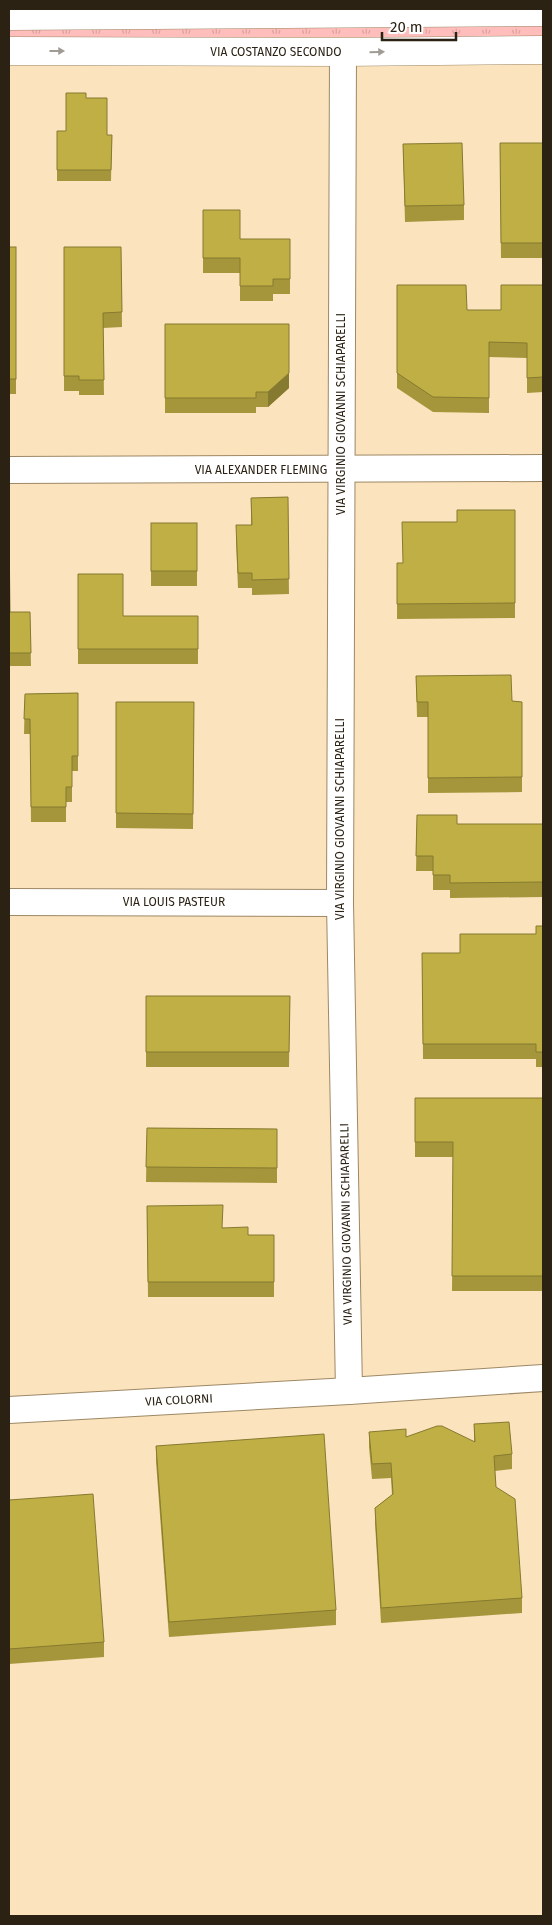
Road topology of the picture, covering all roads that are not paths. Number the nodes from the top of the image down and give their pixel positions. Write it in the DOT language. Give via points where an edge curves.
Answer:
graph roads {
  1 [pos="147,12"];
  2 [pos="543,12"];
  3 [pos="9,16"];
  4 [pos="543,50"];
  5 [pos="9,51"];
  6 [pos="343,52"];
  7 [pos="543,468"];
  8 [pos="341,469"];
  9 [pos="9,470"];
  10 [pos="9,902"];
  11 [pos="340,903"];
  12 [pos="543,1378"];
  13 [pos="349,1391"];
  14 [pos="9,1410"];
  1 -- 2 [label="street"];
  1 -- 3 [label="street"];
  6 -- 4 [label="street, VIA COSTANZO SECONDO, one-way"];
  5 -- 6 [label="street, VIA COSTANZO SECONDO, one-way"];
  6 -- 8 [label="street, VIA VIRGINIO GIOVANNI SCHIAPARELLI"];
  7 -- 8 [label="street, VIA ALEXANDER FLEMING"];
  8 -- 9 [label="street, VIA ALEXANDER FLEMING"];
  8 -- 11 [label="street, VIA VIRGINIO GIOVANNI SCHIAPARELLI"];
  10 -- 11 [label="street, VIA LOUIS PASTEUR"];
  11 -- 13 [label="street, VIA VIRGINIO GIOVANNI SCHIAPARELLI"];
  12 -- 13 [label="street"];
  13 -- 14 [label="street, VIA COLORNI"];
}
